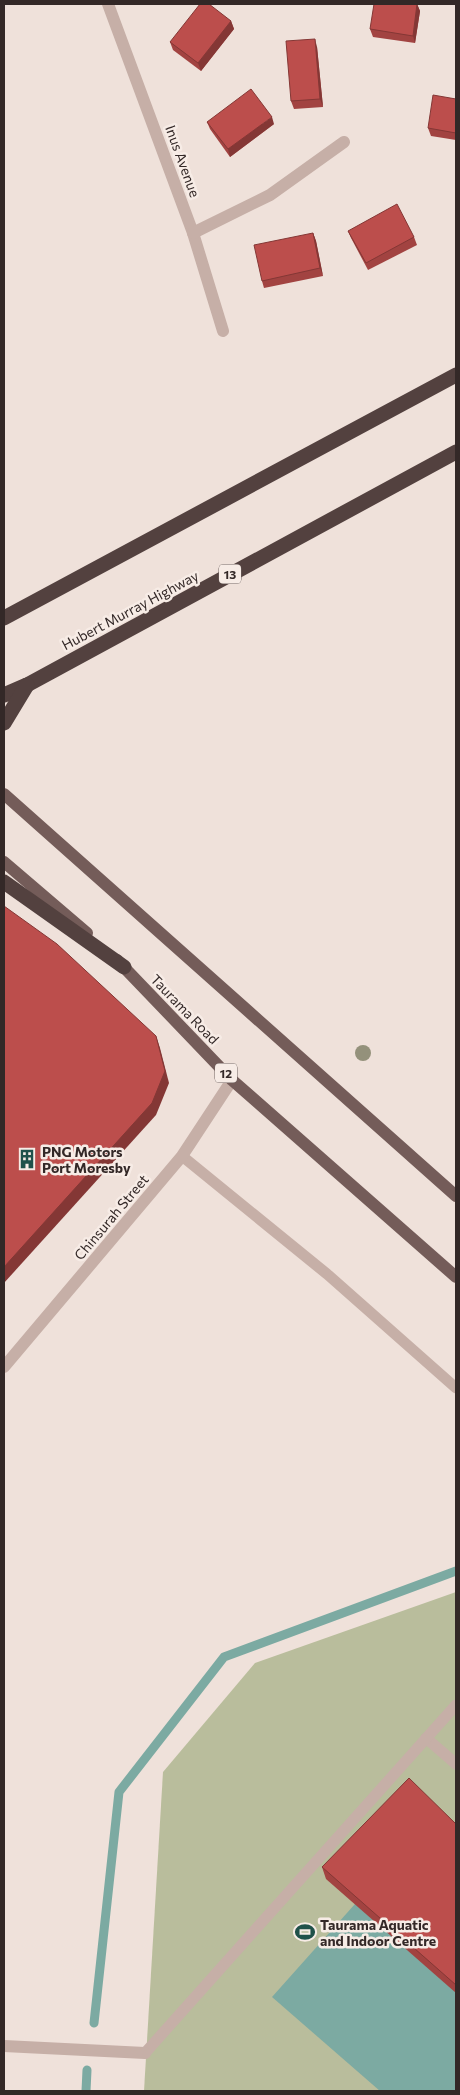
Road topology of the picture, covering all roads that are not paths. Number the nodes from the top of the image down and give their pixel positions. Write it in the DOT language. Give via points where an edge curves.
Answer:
graph roads {
  1 [pos="109,4"];
  2 [pos="344,142"];
  3 [pos="193,233"];
  4 [pos="223,331"];
  5 [pos="456,375"];
  6 [pos="456,452"];
  7 [pos="4,618"];
  8 [pos="26,685"];
  9 [pos="4,695"];
  10 [pos="4,723"];
  11 [pos="4,794"];
  12 [pos="4,862"];
  13 [pos="4,882"];
  14 [pos="124,968"];
  15 [pos="232,1080"];
  16 [pos="182,1156"];
  17 [pos="456,1196"];
  18 [pos="456,1277"];
  19 [pos="4,1367"];
  20 [pos="456,1388"];
  21 [pos="456,1705"];
  22 [pos="426,1738"];
  23 [pos="456,1764"];
  24 [pos="4,2046"];
  25 [pos="145,2053"];
  1 -- 3 [label="street, Inus Avenue"];
  2 -- 3 [label="street" via="270,195"];
  3 -- 4 [label="street, Inus Avenue"];
  5 -- 7 [label="highway"];
  6 -- 8 [label="highway, Hubert Murray Highway / 13"];
  8 -- 9 [label="highway, Hubert Murray Highway / 13"];
  8 -- 10 [label="highway"];
  11 -- 17 [label="main road"];
  12 -- 14 [label="main road, Taurama Road / 12"];
  13 -- 14 [label="highway"];
  14 -- 15 [label="main road, Taurama Road / 12"];
  15 -- 16 [label="street, Chinsurah Street"];
  15 -- 18 [label="main road, Taurama Road / 12"];
  16 -- 19 [label="street, Chinsurah Street"];
  16 -- 20 [label="lane" via="348,1292"];
  21 -- 22 [label="lane"];
  22 -- 23 [label="lane"];
  22 -- 25 [label="lane"];
  24 -- 25 [label="street"];
}
